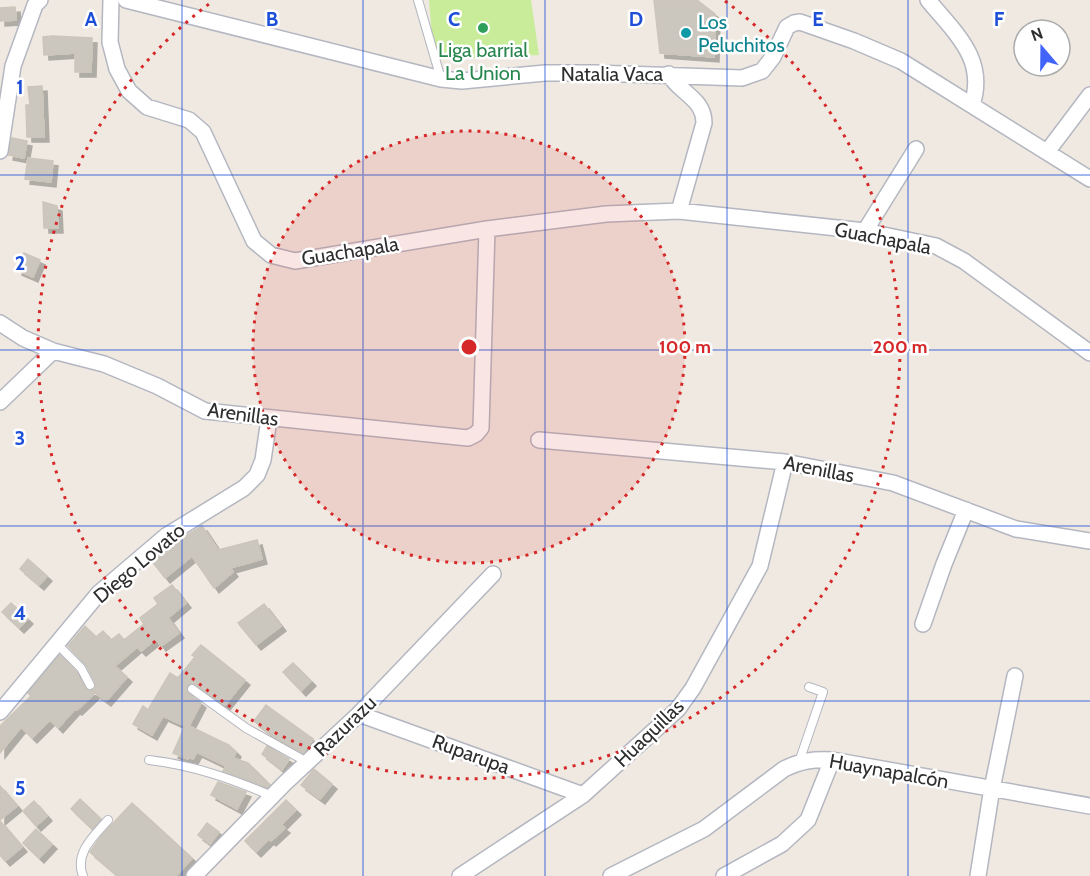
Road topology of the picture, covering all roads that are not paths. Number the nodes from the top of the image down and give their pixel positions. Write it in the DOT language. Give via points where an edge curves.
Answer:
graph roads {
  1 [pos="40,0"];
  2 [pos="111,0"];
  3 [pos="126,0"];
  4 [pos="418,0"];
  5 [pos="928,0"];
  6 [pos="669,74"];
  7 [pos="441,79"];
  8 [pos="1090,95"];
  9 [pos="972,105"];
  10 [pos="916,149"];
  11 [pos="0,151"];
  12 [pos="1047,152"];
  13 [pos="1090,180"];
  14 [pos="679,211"];
  15 [pos="487,229"];
  16 [pos="865,231"];
  17 [pos="0,323"];
  18 [pos="53,351"];
  19 [pos="1090,352"];
  20 [pos="0,402"];
  21 [pos="269,419"];
  22 [pos="539,440"];
  23 [pos="786,462"];
  24 [pos="966,510"];
  25 [pos="1090,541"];
  26 [pos="493,574"];
  27 [pos="923,624"];
  28 [pos="57,644"];
  29 [pos="1015,676"];
  30 [pos="90,685"];
  31 [pos="809,687"];
  32 [pos="192,689"];
  33 [pos="0,712"];
  34 [pos="359,714"];
  35 [pos="149,760"];
  36 [pos="832,760"];
  37 [pos="307,762"];
  38 [pos="799,762"];
  39 [pos="992,789"];
  40 [pos="583,795"];
  41 [pos="272,796"];
  42 [pos="1090,806"];
  43 [pos="108,820"];
  44 [pos="83,876"];
  45 [pos="194,876"];
  46 [pos="460,876"];
  47 [pos="611,876"];
  48 [pos="724,876"];
  49 [pos="978,876"];
  1 -- 11 [label="street" via="13,66"];
  2 -- 15 [label="street, Guachapala" via="110,42 117,69 129,91 147,107 189,120 203,132 254,241 271,255 295,261"];
  3 -- 7 [label="street, Natalia Vaca"];
  4 -- 7 [label="lane"];
  5 -- 9 [label="street" via="974,63 976,92"];
  6 -- 7 [label="street, Natalia Vaca"];
  6 -- 9 [label="street, Natalia Vaca" via="752,76 768,65 787,27 800,22 901,61"];
  6 -- 14 [label="street" via="702,107 704,115"];
  8 -- 12 [label="street"];
  9 -- 12 [label="street, Natalia Vaca"];
  10 -- 16 [label="street"];
  12 -- 13 [label="street, Natalia Vaca"];
  14 -- 15 [label="street, Guachapala" via="606,214"];
  14 -- 16 [label="street, Guachapala"];
  15 -- 21 [label="street, Arenillas" via="481,428 476,434 468,438"];
  16 -- 19 [label="street, Guachapala" via="936,246 964,261"];
  17 -- 18 [label="street, Arenillas"];
  18 -- 20 [label="street"];
  18 -- 21 [label="street, Arenillas" via="104,364 206,411"];
  21 -- 28 [label="street, Diego Lovato" via="257,475 244,488 158,543 99,593"];
  22 -- 23 [label="street, Arenillas"];
  23 -- 24 [label="street, Arenillas" via="893,483"];
  23 -- 40 [label="street, Huaquillas" via="760,566 693,688 678,709"];
  24 -- 25 [label="street, Arenillas" via="1016,529"];
  24 -- 27 [label="street"];
  26 -- 34 [label="street, Razurazu"];
  28 -- 30 [label="lane" via="81,668"];
  28 -- 33 [label="street, Diego Lovato"];
  29 -- 39 [label="street"];
  31 -- 38 [label="lane" via="823,692"];
  32 -- 37 [label="lane" via="246,728"];
  34 -- 37 [label="street, Razurazu"];
  34 -- 40 [label="street, Ruparupa"];
  35 -- 41 [label="lane" via="215,773"];
  36 -- 38 [label="street, Huaynapalcón"];
  36 -- 39 [label="street, Huaynapalcón"];
  36 -- 48 [label="street" via="808,820 782,843"];
  37 -- 41 [label="street, Razurazu"];
  38 -- 47 [label="street, Huaynapalcón" via="704,829"];
  39 -- 42 [label="street, Huaynapalcón"];
  39 -- 49 [label="street"];
  40 -- 46 [label="street, Huaquillas"];
  41 -- 45 [label="street, Razurazu"];
  43 -- 44 [label="lane" via="82,854"];
}
